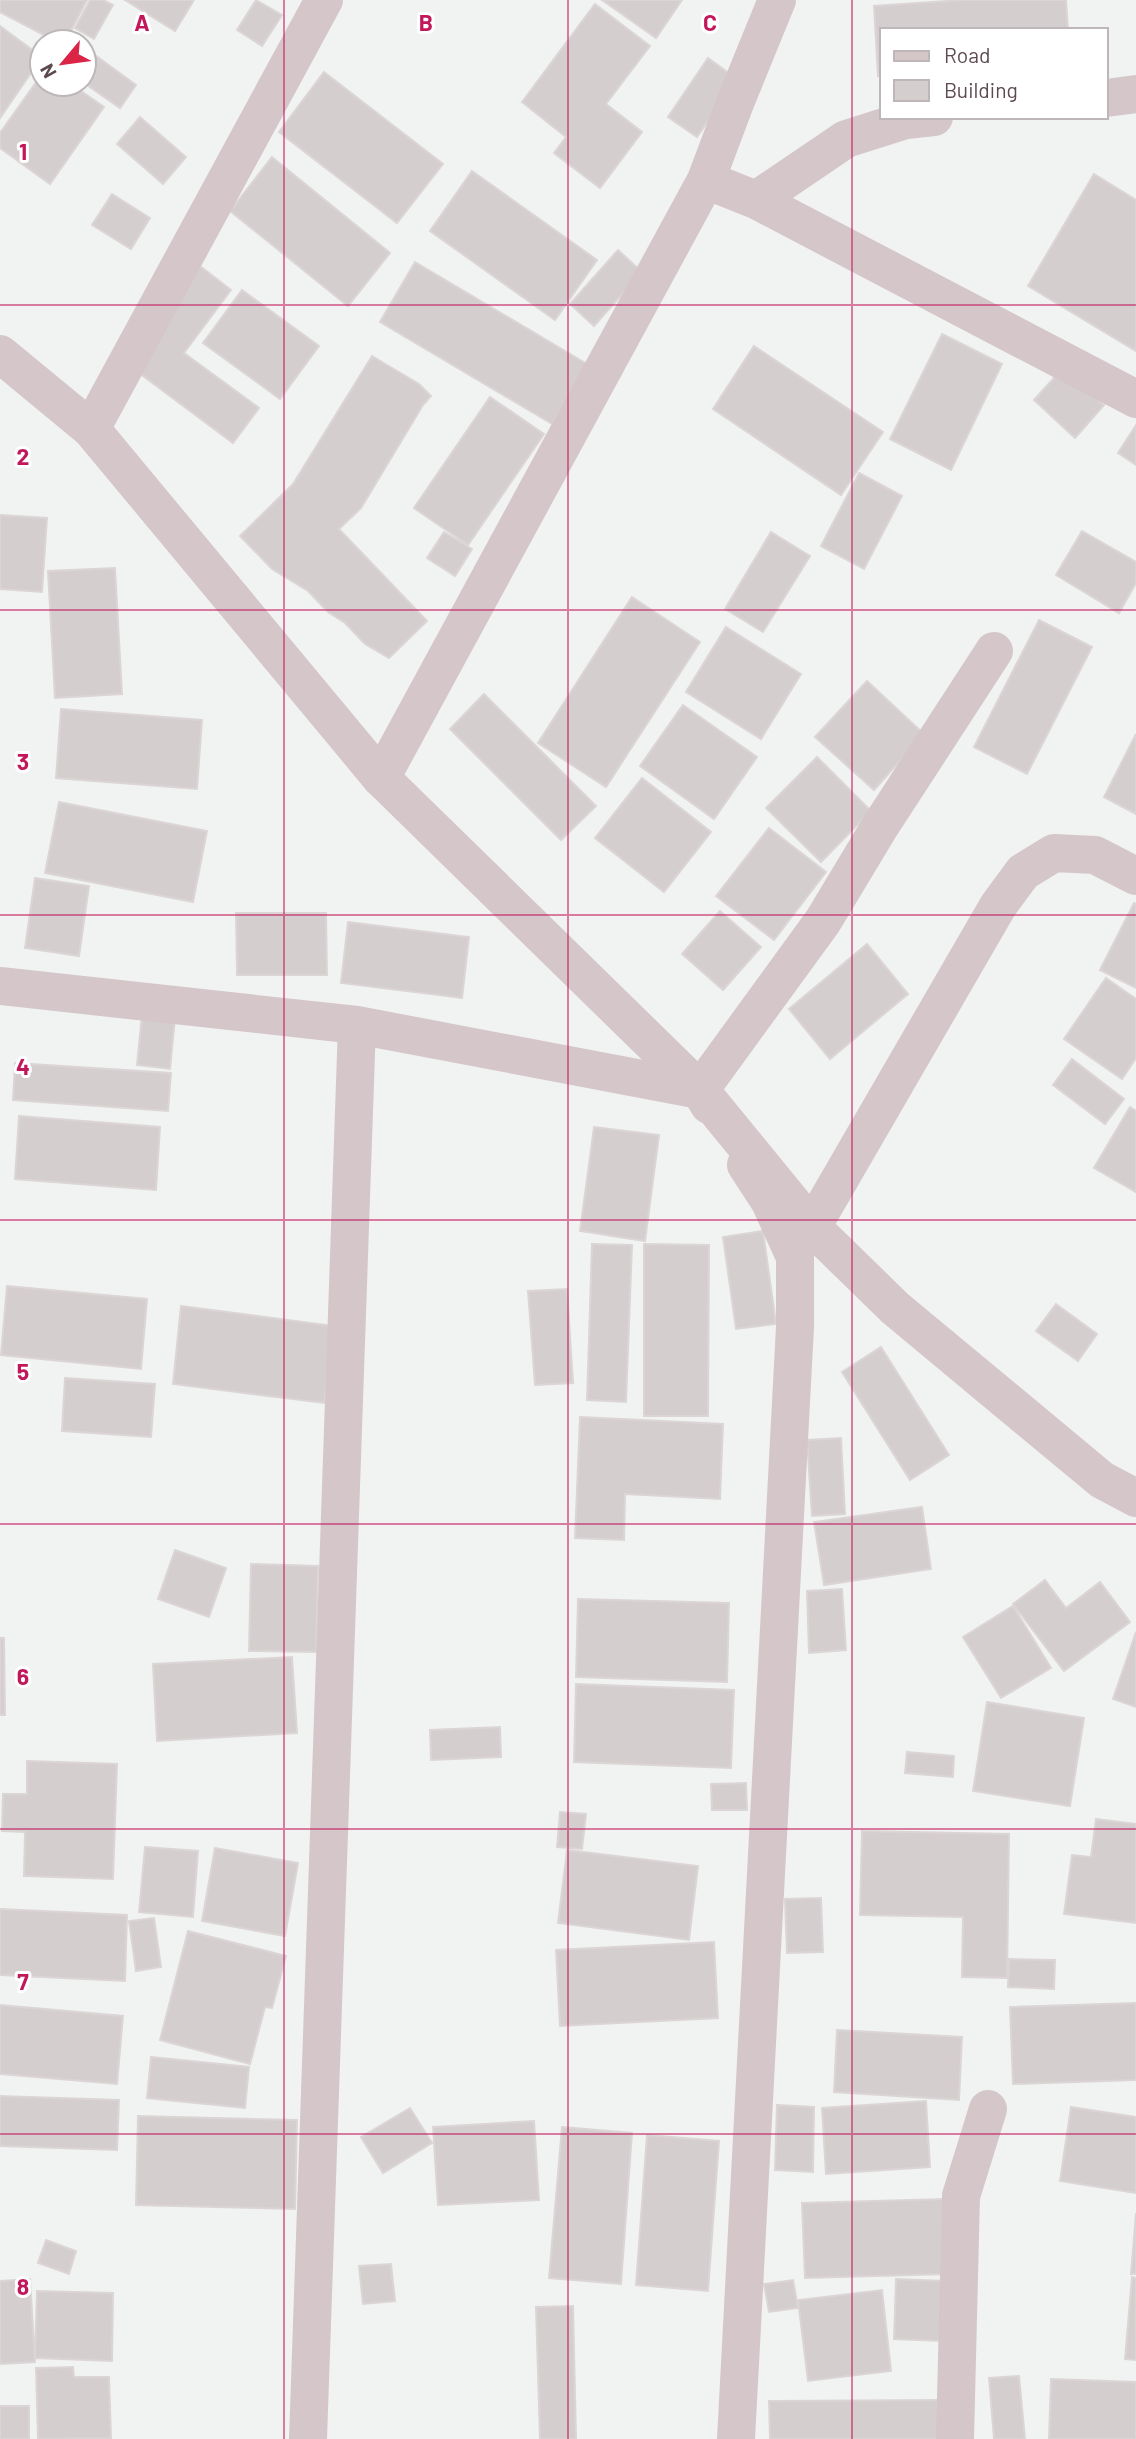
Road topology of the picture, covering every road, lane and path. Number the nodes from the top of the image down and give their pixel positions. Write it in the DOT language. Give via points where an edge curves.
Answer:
graph roads {
  1 [pos="324,0"];
  2 [pos="777,0"];
  3 [pos="1136,94"];
  4 [pos="1108,98"];
  5 [pos="915,119"];
  6 [pos="706,180"];
  7 [pos="756,200"];
  8 [pos="0,354"];
  9 [pos="1136,399"];
  10 [pos="91,429"];
  11 [pos="994,651"];
  12 [pos="381,778"];
  13 [pos="1136,876"];
  14 [pos="0,986"];
  15 [pos="357,1025"];
  16 [pos="700,1090"];
  17 [pos="811,1227"];
  18 [pos="1136,1498"];
  19 [pos="988,2109"];
  20 [pos="308,2439"];
  21 [pos="736,2439"];
  22 [pos="955,2439"];
  1 -- 10 [label="street"];
  2 -- 6 [label="street"];
  3 -- 4 [label="street"];
  5 -- 7 [label="street" via="846,139"];
  6 -- 7 [label="street"];
  6 -- 12 [label="street"];
  7 -- 9 [label="street"];
  8 -- 10 [label="street"];
  10 -- 12 [label="street"];
  11 -- 16 [label="street" via="823,921"];
  12 -- 16 [label="street"];
  13 -- 17 [label="street" via="1096,856 1054,853 1023,872 998,906"];
  14 -- 15 [label="street"];
  15 -- 16 [label="street"];
  15 -- 20 [label="street"];
  16 -- 17 [label="street"];
  16 -- 21 [label="street" via="770,1202 795,1257"];
  17 -- 18 [label="street" via="895,1308 1102,1480"];
  19 -- 22 [label="street" via="961,2196"];
}
